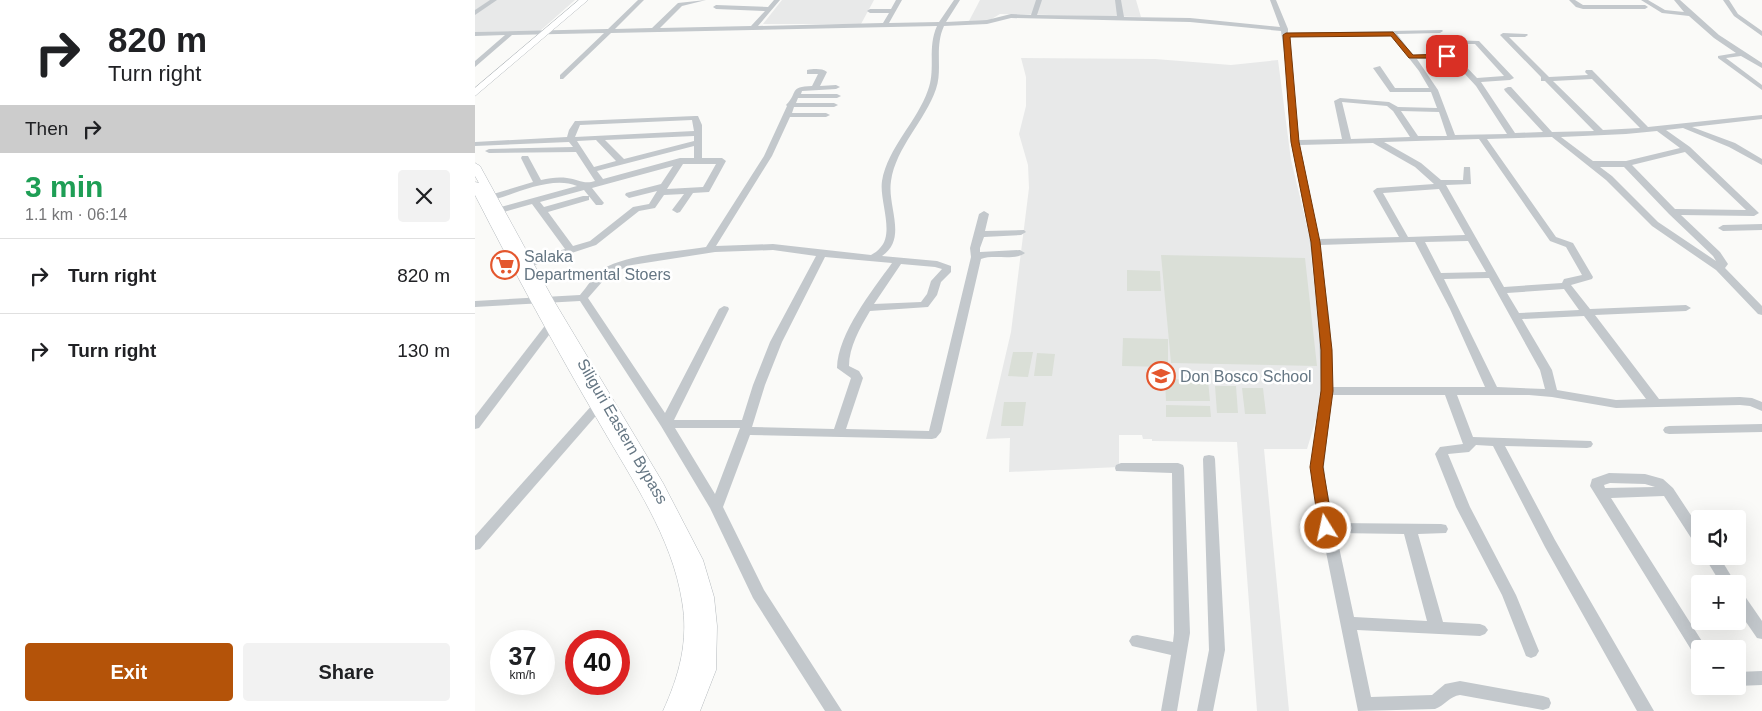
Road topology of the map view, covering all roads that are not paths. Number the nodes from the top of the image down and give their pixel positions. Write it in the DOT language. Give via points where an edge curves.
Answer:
graph roads {
  1 [pos="494,0"];
  2 [pos="579,0"];
  3 [pos="584,0"];
  4 [pos="641,0"];
  5 [pos="703,0"];
  6 [pos="777,0"];
  7 [pos="899,0"];
  8 [pos="957,0"];
  9 [pos="1039,0"];
  10 [pos="1118,0"];
  11 [pos="1274,0"];
  12 [pos="1572,0"];
  13 [pos="1677,0"];
  14 [pos="1726,0"];
  15 [pos="1644,3"];
  16 [pos="716,7"];
  17 [pos="770,8"];
  18 [pos="893,11"];
  19 [pos="870,12"];
  20 [pos="475,13"];
  21 [pos="1689,14"];
  22 [pos="1033,17"];
  23 [pos="1121,19"];
  24 [pos="941,24"];
  25 [pos="885,25"];
  26 [pos="754,27"];
  27 [pos="611,30"];
  28 [pos="654,30"];
  29 [pos="1440,31"];
  30 [pos="1285,32"];
  31 [pos="543,33"];
  32 [pos="475,34"];
  33 [pos="510,34"];
  34 [pos="1393,34"];
  35 [pos="1762,34"];
  36 [pos="1525,35"];
  37 [pos="1742,54"];
  38 [pos="1411,57"];
  39 [pos="1453,57"];
  40 [pos="475,65"];
  41 [pos="1762,66"];
  42 [pos="1377,68"];
  43 [pos="810,72"];
  44 [pos="563,77"];
  45 [pos="1545,79"];
  46 [pos="1476,80"];
  47 [pos="475,88"];
  48 [pos="815,88"];
  49 [pos="1762,88"];
  50 [pos="1508,89"];
  51 [pos="1434,90"];
  52 [pos="475,93"];
  53 [pos="795,96"];
  54 [pos="790,105"];
  55 [pos="834,105"];
  56 [pos="1396,109"];
  57 [pos="1441,110"];
  58 [pos="787,115"];
  59 [pos="826,115"];
  60 [pos="1762,116"];
  61 [pos="1683,126"];
  62 [pos="1659,129"];
  63 [pos="1647,130"];
  64 [pos="698,133"];
  65 [pos="1601,133"];
  66 [pos="572,134"];
  67 [pos="1552,135"];
  68 [pos="1512,136"];
  69 [pos="597,137"];
  70 [pos="1452,137"];
  71 [pos="1480,137"];
  72 [pos="1415,138"];
  73 [pos="1374,140"];
  74 [pos="1347,141"];
  75 [pos="1295,142"];
  76 [pos="475,144"];
  77 [pos="1687,149"];
  78 [pos="578,151"];
  79 [pos="1488,153"];
  80 [pos="525,158"];
  81 [pos="698,160"];
  82 [pos="680,161"];
  83 [pos="622,162"];
  84 [pos="1762,162"];
  85 [pos="1591,164"];
  86 [pos="1626,164"];
  87 [pos="475,166"];
  88 [pos="1467,169"];
  89 [pos="591,170"];
  90 [pos="617,178"];
  91 [pos="600,182"];
  92 [pos="539,184"];
  93 [pos="475,185"];
  94 [pos="1441,185"];
  95 [pos="585,186"];
  96 [pos="663,189"];
  97 [pos="689,191"];
  98 [pos="629,195"];
  99 [pos="587,198"];
  100 [pos="534,200"];
  101 [pos="497,203"];
  102 [pos="599,203"];
  103 [pos="636,209"];
  104 [pos="677,210"];
  105 [pos="542,211"];
  106 [pos="1672,212"];
  107 [pos="983,214"];
  108 [pos="1762,227"];
  109 [pos="1723,228"];
  110 [pos="1021,232"];
  111 [pos="980,234"];
  112 [pos="1472,238"];
  113 [pos="1406,240"];
  114 [pos="1419,240"];
  115 [pos="1315,242"];
  116 [pos="709,250"];
  117 [pos="571,251"];
  118 [pos="1020,253"];
  119 [pos="822,254"];
  120 [pos="975,257"];
  121 [pos="875,258"];
  122 [pos="898,261"];
  123 [pos="527,264"];
  124 [pos="1720,268"];
  125 [pos="1493,275"];
  126 [pos="1438,276"];
  127 [pos="1567,286"];
  128 [pos="1501,290"];
  129 [pos="583,298"];
  130 [pos="543,302"];
  131 [pos="475,304"];
  132 [pos="724,308"];
  133 [pos="867,308"];
  134 [pos="1686,308"];
  135 [pos="1585,312"];
  136 [pos="1762,312"];
  137 [pos="1516,316"];
  138 [pos="551,325"];
  139 [pos="1449,390"];
  140 [pos="1492,390"];
  141 [pos="1327,391"];
  142 [pos="1552,393"];
  143 [pos="1656,404"];
  144 [pos="597,407"];
  145 [pos="1762,407"];
  146 [pos="666,424"];
  147 [pos="475,425"];
  148 [pos="744,427"];
  149 [pos="1762,428"];
  150 [pos="1669,430"];
  151 [pos="839,433"];
  152 [pos="1469,441"];
  153 [pos="1497,442"];
  154 [pos="1587,444"];
  155 [pos="1209,459"];
  156 [pos="1121,468"];
  157 [pos="716,507"];
  158 [pos="1691,526"];
  159 [pos="1326,528"];
  160 [pos="1411,529"];
  161 [pos="1441,529"];
  162 [pos="475,545"];
  163 [pos="1746,610"];
  164 [pos="1347,623"];
  165 [pos="1437,629"];
  166 [pos="1480,630"];
  167 [pos="1762,634"];
  168 [pos="1693,640"];
  169 [pos="1137,641"];
  170 [pos="1180,650"];
  171 [pos="1531,651"];
  172 [pos="1762,678"];
  173 [pos="1746,679"];
  174 [pos="1543,703"];
  175 [pos="1441,706"];
  176 [pos="1527,706"];
  177 [pos="1365,707"];
  178 [pos="673,711"];
  179 [pos="690,711"];
  180 [pos="833,711"];
  181 [pos="1169,711"];
  182 [pos="1205,711"];
  183 [pos="1645,711"];
  1 -- 20 [label="street"];
  2 -- 31 [label="main road"];
  3 -- 31 [label="main road"];
  4 -- 27 [label="street"];
  5 -- 28 [label="street" via="681,3"];
  6 -- 17 [label="street"];
  7 -- 18 [label="street"];
  8 -- 24 [label="street"];
  9 -- 22 [label="street"];
  10 -- 23 [label="street"];
  11 -- 30 [label="street"];
  12 -- 15 [label="street" via="1583,7"];
  13 -- 21 [label="street"];
  14 -- 35 [label="street" via="1736,15"];
  15 -- 21 [label="street" via="1664,12"];
  16 -- 17 [label="street"];
  17 -- 26 [label="street"];
  18 -- 19 [label="street"];
  18 -- 25 [label="street"];
  21 -- 37 [label="street"];
  22 -- 23 [label="street"];
  22 -- 24 [label="street" via="1007,16 987,22"];
  23 -- 30 [label="street" via="1218,22"];
  24 -- 25 [label="street"];
  24 -- 121 [label="street" via="935,42 935,81 887,175 886,196 892,230 886,248"];
  25 -- 26 [label="street"];
  26 -- 28 [label="street"];
  27 -- 28 [label="street"];
  27 -- 31 [label="street"];
  27 -- 44 [label="street"];
  29 -- 34 [label="street"];
  30 -- 34 [label="street"];
  30 -- 75 [label="street"];
  31 -- 33 [label="street"];
  31 -- 47 [label="main road"];
  31 -- 52 [label="main road"];
  32 -- 33 [label="street"];
  33 -- 40 [label="street"];
  34 -- 38 [label="street"];
  36 -- 45 [label="street" via="1503,36"];
  37 -- 41 [label="street"];
  37 -- 49 [label="street" via="1720,56"];
  38 -- 39 [label="street"];
  38 -- 51 [label="street"];
  39 -- 46 [label="street"];
  39 -- 46 [label="street" via="1444,42 1477,42 1510,78"];
  42 -- 51 [label="street" via="1393,90"];
  43 -- 48 [label="street" via="823,72"];
  45 -- 63 [label="street" via="1591,74"];
  45 -- 65 [label="street"];
  46 -- 68 [label="street"];
  48 -- 53 [label="street" via="801,88"];
  48 -- 53 [label="street" via="837,92"];
  50 -- 67 [label="street"];
  51 -- 57 [label="street"];
  53 -- 54 [label="street"];
  54 -- 55 [label="street"];
  54 -- 58 [label="street"];
  56 -- 57 [label="street"];
  56 -- 72 [label="street"];
  56 -- 74 [label="street" via="1384,102 1339,100"];
  57 -- 70 [label="street"];
  58 -- 59 [label="street"];
  58 -- 116 [label="street" via="768,156"];
  60 -- 61 [label="street"];
  61 -- 62 [label="street"];
  61 -- 84 [label="street" via="1732,145"];
  62 -- 63 [label="street"];
  62 -- 77 [label="street"];
  63 -- 65 [label="street"];
  64 -- 66 [label="street" via="698,120 690,118 581,122 576,124"];
  64 -- 69 [label="street"];
  64 -- 81 [label="street"];
  64 -- 83 [label="street"];
  65 -- 67 [label="street"];
  66 -- 69 [label="street"];
  66 -- 76 [label="street"];
  66 -- 78 [label="street"];
  67 -- 68 [label="street"];
  67 -- 85 [label="street"];
  68 -- 71 [label="street"];
  69 -- 83 [label="street"];
  70 -- 71 [label="street"];
  70 -- 72 [label="street"];
  71 -- 79 [label="street"];
  71 -- 127 [label="street" via="1551,237 1569,243 1581,263 1588,277 1568,282"];
  72 -- 73 [label="street"];
  73 -- 74 [label="street"];
  73 -- 94 [label="street" via="1418,165"];
  74 -- 75 [label="street"];
  75 -- 115 [label="street"];
  77 -- 86 [label="street"];
  77 -- 106 [label="street" via="1754,213"];
  78 -- 80 [label="street" via="560,156"];
  78 -- 80 [label="street" via="491,155"];
  78 -- 89 [label="street"];
  80 -- 92 [label="street"];
  81 -- 82 [label="street"];
  81 -- 97 [label="street" via="722,161 708,189"];
  82 -- 90 [label="street"];
  82 -- 96 [label="street"];
  83 -- 89 [label="street"];
  85 -- 86 [label="street"];
  85 -- 124 [label="street" via="1655,224"];
  86 -- 106 [label="street"];
  87 -- 101 [label="main road, Siliguri Eastern Bypass"];
  88 -- 94 [label="street" via="1468,182"];
  89 -- 91 [label="street"];
  90 -- 91 [label="street"];
  90 -- 98 [label="street"];
  91 -- 95 [label="street"];
  92 -- 95 [label="street" via="567,179"];
  92 -- 101 [label="street"];
  93 -- 130 [label="main road, Siliguri Eastern Bypass" via="518,269"];
  94 -- 112 [label="street"];
  94 -- 113 [label="street" via="1377,191"];
  95 -- 100 [label="street"];
  95 -- 102 [label="street"];
  96 -- 97 [label="street"];
  96 -- 98 [label="street"];
  96 -- 103 [label="street" via="652,206"];
  97 -- 104 [label="street"];
  98 -- 103 [label="street"];
  99 -- 105 [label="street"];
  100 -- 101 [label="street"];
  100 -- 105 [label="street"];
  101 -- 123 [label="main road, Siliguri Eastern Bypass"];
  103 -- 117 [label="street" via="603,236"];
  105 -- 117 [label="street"];
  106 -- 124 [label="street" via="1717,254 1723,264"];
  107 -- 111 [label="street"];
  108 -- 109 [label="street"];
  110 -- 111 [label="street"];
  111 -- 120 [label="street"];
  112 -- 114 [label="street"];
  112 -- 125 [label="street"];
  113 -- 114 [label="street"];
  113 -- 115 [label="street"];
  114 -- 126 [label="street"];
  115 -- 141 [label="street" via="1327,350"];
  116 -- 119 [label="street" via="765,247"];
  116 -- 129 [label="street" via="630,262 613,268 605,272"];
  117 -- 123 [label="street"];
  118 -- 120 [label="street"];
  119 -- 121 [label="street"];
  119 -- 148 [label="street" via="776,342"];
  120 -- 151 [label="street" via="935,432 924,436"];
  121 -- 122 [label="street"];
  122 -- 133 [label="street"];
  122 -- 133 [label="street" via="942,265 947,270 936,282 924,305"];
  123 -- 130 [label="main road, Siliguri Eastern Bypass"];
  124 -- 136 [label="street"];
  125 -- 126 [label="street"];
  125 -- 128 [label="street"];
  126 -- 140 [label="street"];
  127 -- 128 [label="street"];
  127 -- 135 [label="street"];
  128 -- 137 [label="street"];
  129 -- 130 [label="street"];
  129 -- 146 [label="street"];
  130 -- 131 [label="street"];
  130 -- 138 [label="main road, Siliguri Eastern Bypass"];
  130 -- 179 [label="main road, Siliguri Eastern Bypass" via="655,483 694,560 705,597 709,626 706,670"];
  132 -- 146 [label="street"];
  133 -- 151 [label="street" via="843,360 843,368 857,378"];
  134 -- 135 [label="street"];
  135 -- 137 [label="street"];
  135 -- 143 [label="street"];
  137 -- 142 [label="street" via="1546,370"];
  138 -- 144 [label="main road, Siliguri Eastern Bypass"];
  138 -- 147 [label="street"];
  139 -- 140 [label="street"];
  139 -- 141 [label="street"];
  139 -- 152 [label="street"];
  140 -- 142 [label="street"];
  141 -- 159 [label="street" via="1317,467"];
  142 -- 143 [label="street" via="1605,404"];
  143 -- 145 [label="street" via="1740,401"];
  144 -- 162 [label="street"];
  144 -- 178 [label="main road, Siliguri Eastern Bypass" via="665,527 688,588 694,642 691,666"];
  146 -- 148 [label="street"];
  146 -- 157 [label="street"];
  148 -- 151 [label="street"];
  148 -- 157 [label="street"];
  149 -- 150 [label="street"];
  152 -- 153 [label="street"];
  152 -- 171 [label="street" via="1468,449 1444,450 1441,454 1463,506 1509,595"];
  153 -- 154 [label="street"];
  153 -- 183 [label="street"];
  155 -- 182 [label="street" via="1217,650"];
  156 -- 170 [label="street" via="1178,468"];
  157 -- 180 [label="street" via="758,594"];
  158 -- 168 [label="street" via="1668,491 1602,494"];
  159 -- 160 [label="street"];
  159 -- 164 [label="street"];
  160 -- 161 [label="street"];
  160 -- 165 [label="street"];
  163 -- 167 [label="street"];
  164 -- 165 [label="street"];
  164 -- 177 [label="street"];
  165 -- 166 [label="street"];
  169 -- 170 [label="street"];
  170 -- 181 [label="street"];
  172 -- 173 [label="street"];
  174 -- 176 [label="street"];
  175 -- 176 [label="street" via="1451,689 1460,688"];
  175 -- 177 [label="street" via="1430,703"];
}
